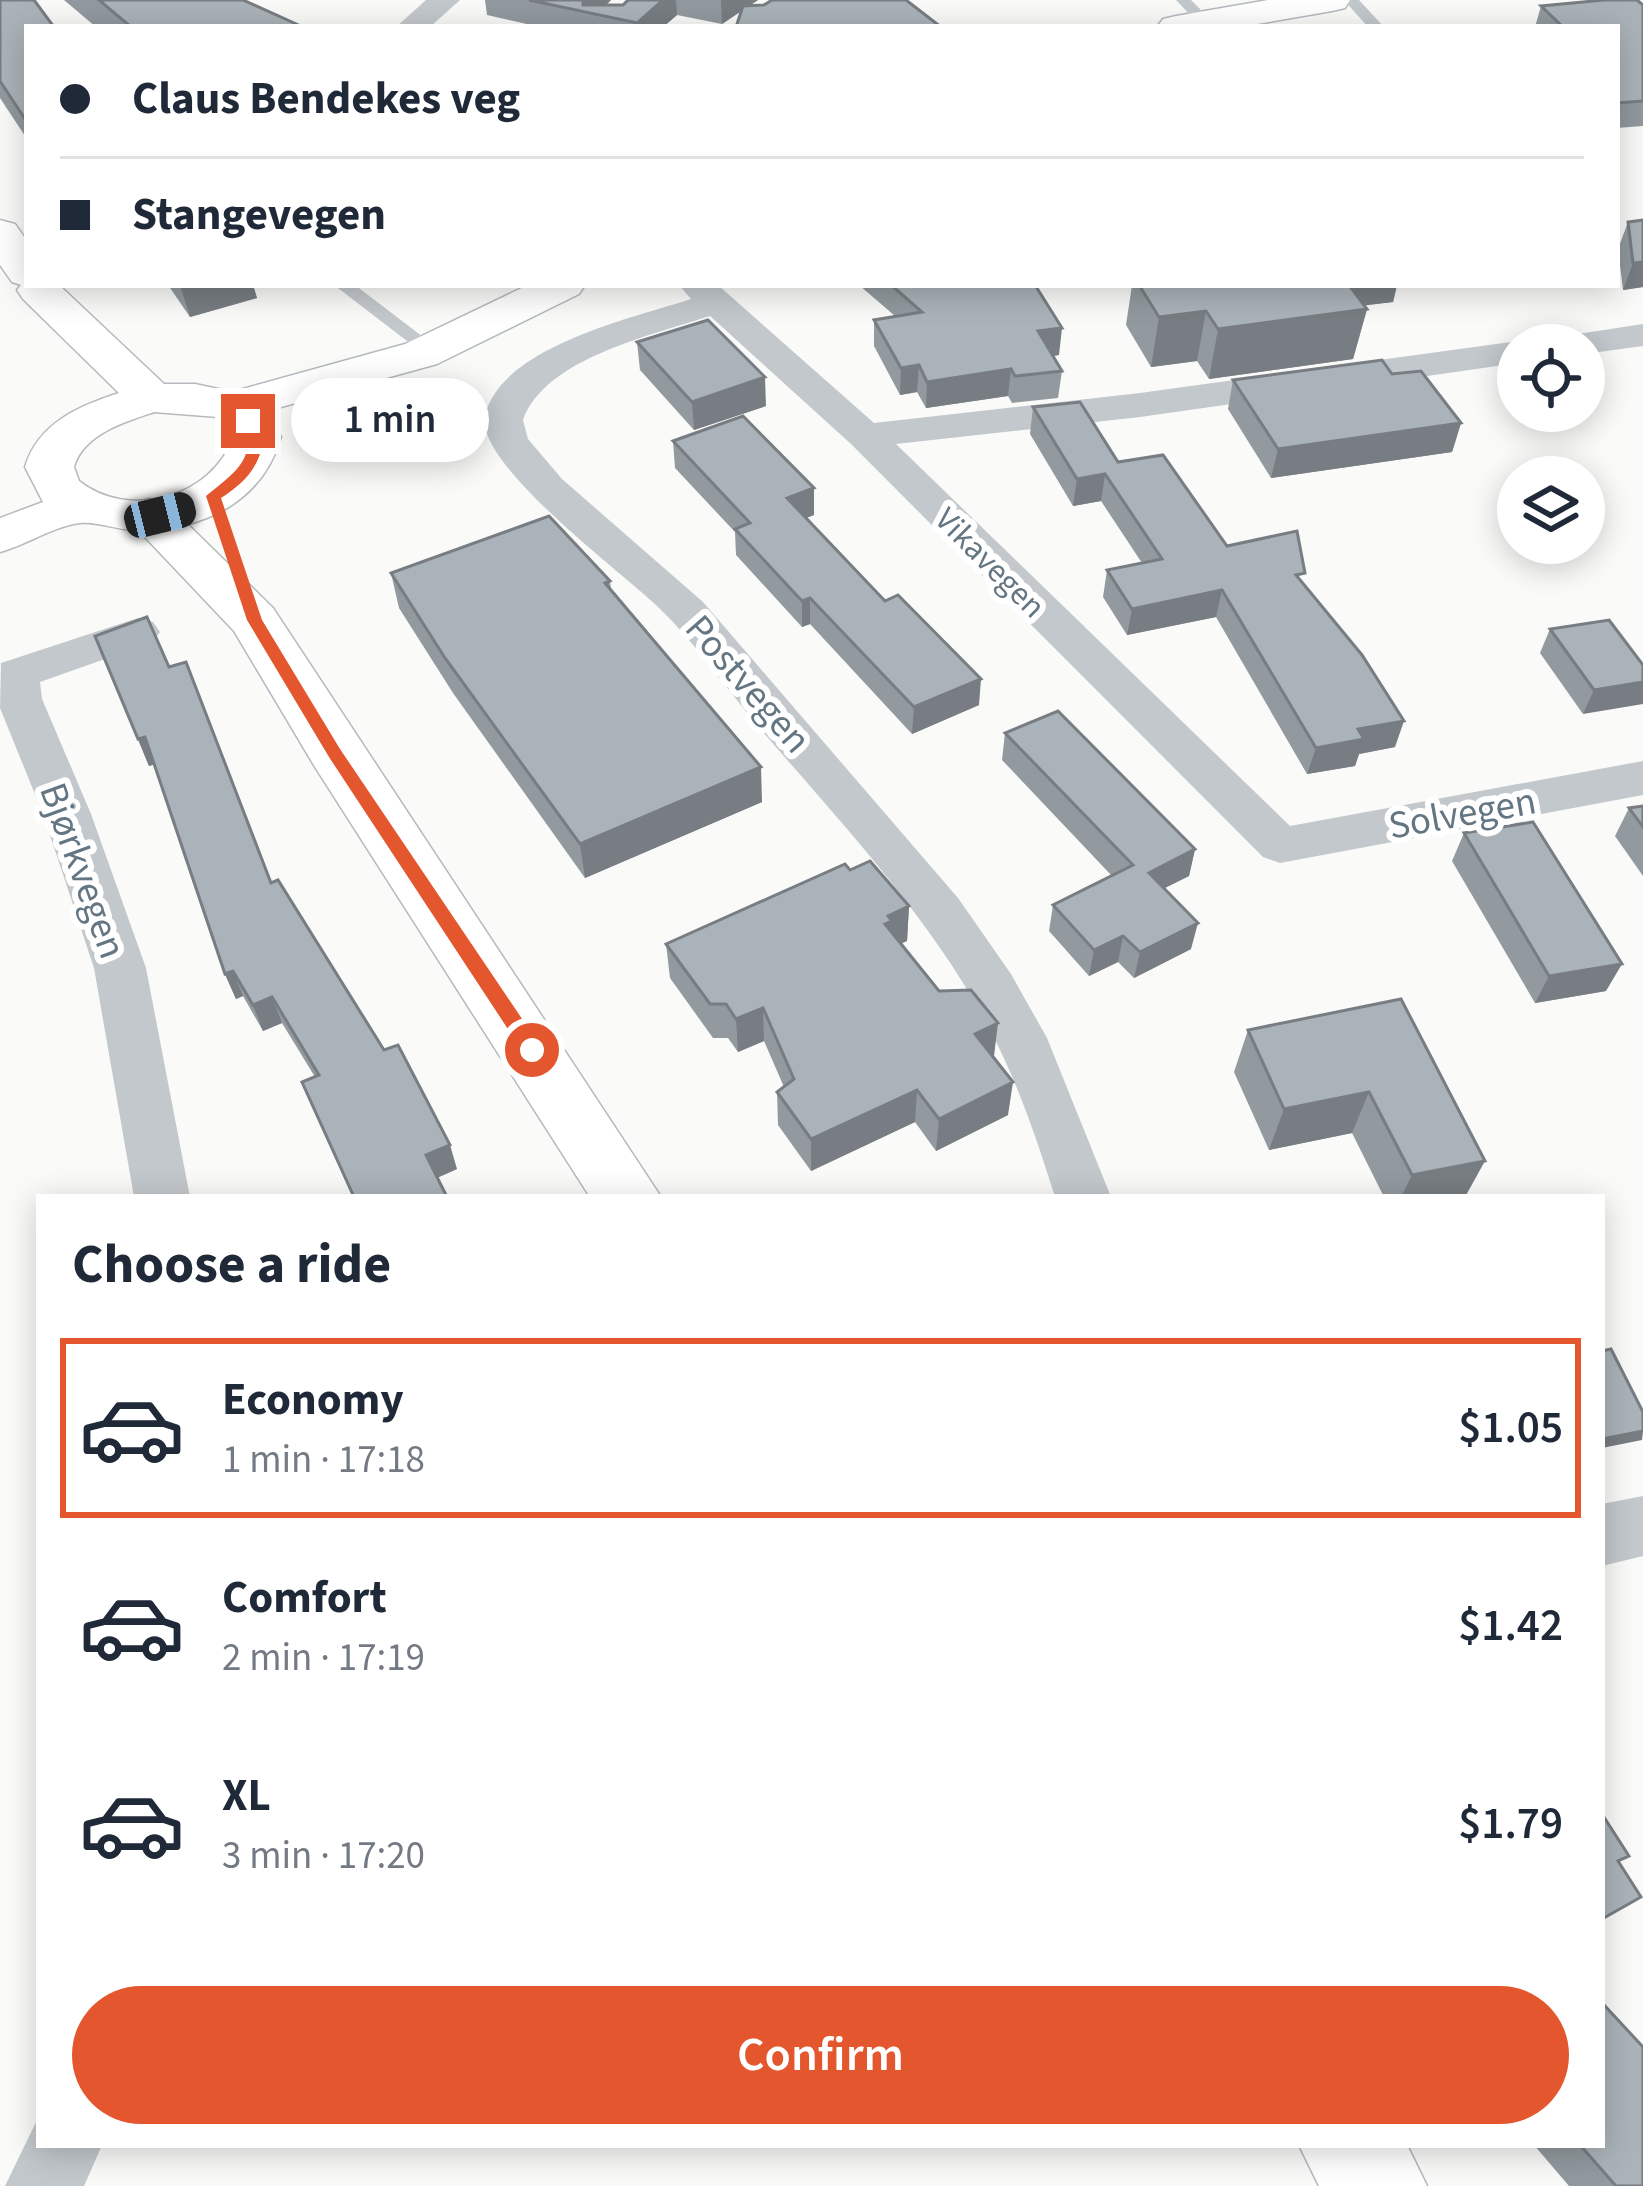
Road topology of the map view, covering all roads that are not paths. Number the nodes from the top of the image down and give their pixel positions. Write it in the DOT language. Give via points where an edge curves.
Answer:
graph roads {
  1 [pos="445,0"];
  2 [pos="1332,0"];
  3 [pos="1351,0"];
  4 [pos="1188,16"];
  5 [pos="426,24"];
  6 [pos="1373,24"];
  7 [pos="0,233"];
  8 [pos="24,268"];
  9 [pos="36,288"];
  10 [pos="39,288"];
  11 [pos="347,288"];
  12 [pos="557,288"];
  13 [pos="707,294"];
  14 [pos="1643,335"];
  15 [pos="1605,340"];
  16 [pos="426,352"];
  17 [pos="1497,355"];
  18 [pos="152,398"];
  19 [pos="90,419"];
  20 [pos="245,422"];
  21 [pos="866,436"];
  22 [pos="65,489"];
  23 [pos="213,496"];
  24 [pos="0,506"];
  25 [pos="149,515"];
  26 [pos="0,536"];
  27 [pos="254,620"];
  28 [pos="138,632"];
  29 [pos="1643,778"];
  30 [pos="1280,845"];
  31 [pos="161,1194"];
  32 [pos="625,1194"];
  33 [pos="1082,1194"];
  34 [pos="1643,1526"];
  35 [pos="1605,1534"];
  36 [pos="62,2148"];
  37 [pos="1348,2148"];
  38 [pos="44,2186"];
  39 [pos="1379,2186"];
  1 -- 5 [label="street"];
  2 -- 4 [label="main road"];
  3 -- 6 [label="lane"];
  7 -- 8 [label="main road"];
  9 -- 19 [label="main road"];
  10 -- 18 [label="main road"];
  11 -- 16 [label="lane"];
  12 -- 16 [label="main road"];
  13 -- 21 [label="street, Vikavegen"];
  13 -- 33 [label="street, Postvegen" via="537,372 513,391 503,433 547,491 678,601 906,865 994,990 1052,1104"];
  14 -- 15 [label="street"];
  16 -- 20 [label="main road" via="370,385"];
  17 -- 21 [label="street"];
  18 -- 19 [label="main road"];
  18 -- 20 [label="main road" via="195,398"];
  19 -- 22 [label="main road" via="61,444"];
  20 -- 23 [label="main road" via="250,466"];
  21 -- 30 [label="street, Vikavegen"];
  22 -- 24 [label="main road"];
  22 -- 25 [label="main road"];
  22 -- 26 [label="main road"];
  23 -- 25 [label="main road"];
  23 -- 27 [label="main road"];
  25 -- 27 [label="main road"];
  27 -- 32 [label="main road"];
  28 -- 31 [label="street, Bjørkvegen" via="17,674 19,699 120,968"];
  29 -- 30 [label="street, Solvegen"];
  34 -- 35 [label="street"];
  36 -- 38 [label="street"];
  37 -- 39 [label="main road"];
}
